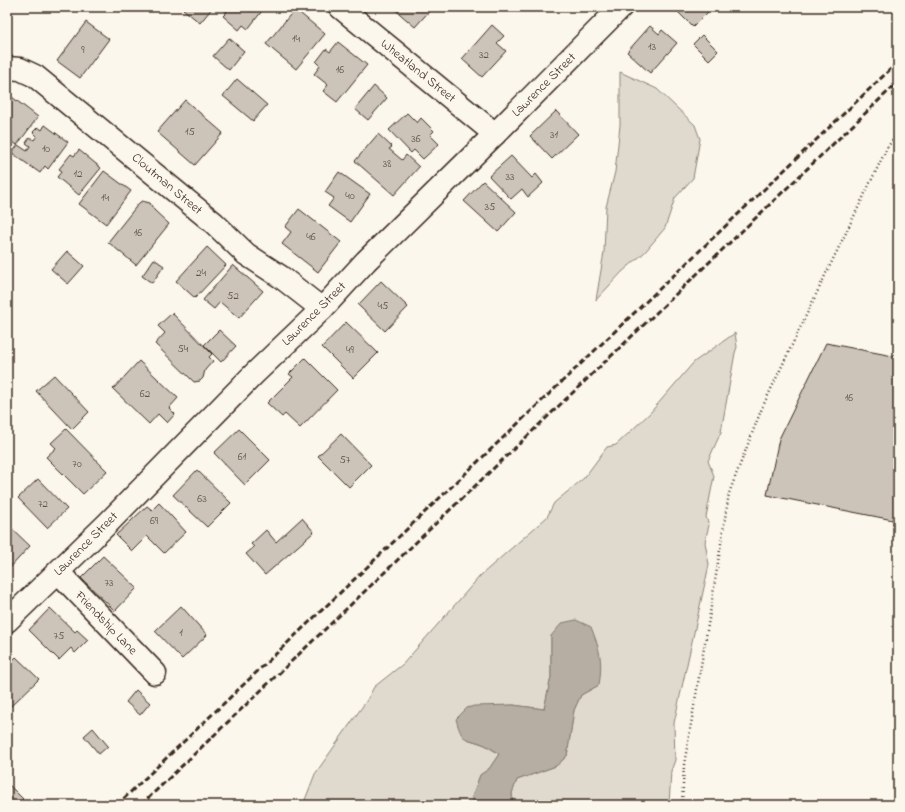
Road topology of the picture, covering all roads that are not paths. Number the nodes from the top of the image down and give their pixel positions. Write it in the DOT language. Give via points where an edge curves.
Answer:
graph roads {
  1 [pos="340,7"];
  2 [pos="621,7"];
  3 [pos="7,68"];
  4 [pos="495,134"];
  5 [pos="322,309"];
  6 [pos="58,572"];
  7 [pos="7,621"];
  8 [pos="155,673"];
  1 -- 4 [label="street, Wheatland Street"];
  2 -- 4 [label="street, Lawrence Street"];
  3 -- 5 [label="street, Cloutman Street" via="20,69 36,76 214,223 246,254 282,277"];
  4 -- 5 [label="street, Lawrence Street" via="366,261"];
  5 -- 6 [label="street, Lawrence Street"];
  6 -- 7 [label="street, Lawrence Street"];
  6 -- 8 [label="street, Friendship Lane"];
}
